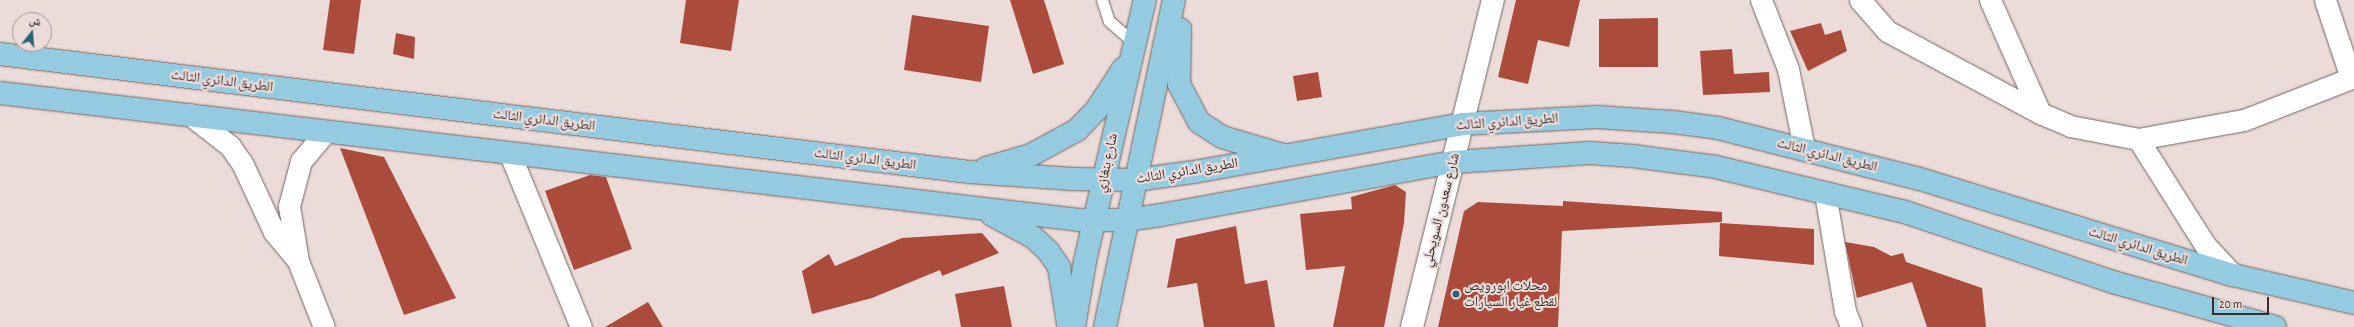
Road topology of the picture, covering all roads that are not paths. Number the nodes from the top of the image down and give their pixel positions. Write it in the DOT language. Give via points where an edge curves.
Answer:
graph roads {
  1 [pos="1102,0"];
  2 [pos="1145,0"];
  3 [pos="1174,0"];
  4 [pos="1182,0"];
  5 [pos="1493,0"];
  6 [pos="1761,0"];
  7 [pos="1860,0"];
  8 [pos="1990,0"];
  9 [pos="2325,0"];
  10 [pos="1135,46"];
  11 [pos="0,54"];
  12 [pos="2353,78"];
  13 [pos="0,93"];
  14 [pos="2040,113"];
  15 [pos="189,114"];
  16 [pos="1463,124"];
  17 [pos="325,132"];
  18 [pos="2138,139"];
  19 [pos="1804,148"];
  20 [pos="510,154"];
  21 [pos="1284,155"];
  22 [pos="1454,162"];
  23 [pos="970,172"];
  24 [pos="1104,180"];
  25 [pos="1135,180"];
  26 [pos="1825,194"];
  27 [pos="982,209"];
  28 [pos="1094,220"];
  29 [pos="1126,220"];
  30 [pos="298,261"];
  31 [pos="2232,275"];
  32 [pos="2354,303"];
  33 [pos="324,327"];
  34 [pos="581,327"];
  35 [pos="1068,327"];
  36 [pos="1074,327"];
  37 [pos="1105,327"];
  38 [pos="1412,327"];
  39 [pos="1851,327"];
  40 [pos="2275,327"];
  1 -- 10 [label="lane" via="1109,21"];
  2 -- 10 [label="main road, شارع بنغازي"];
  3 -- 25 [label="main road"];
  4 -- 21 [label="main road" via="1179,77 1190,112 1208,131"];
  5 -- 16 [label="main road, شارع سعدون السويحلي"];
  6 -- 19 [label="street" via="1788,69"];
  7 -- 14 [label="street" via="1887,31"];
  8 -- 14 [label="street"];
  9 -- 12 [label="street"];
  10 -- 23 [label="main road" via="1112,89 1077,130 1031,155"];
  10 -- 24 [label="main road, شارع بنغازي"];
  11 -- 23 [label="main road, الطريق الدائري الثالث"];
  12 -- 18 [label="street" via="2244,120"];
  13 -- 15 [label="main road"];
  14 -- 18 [label="street" via="2070,126"];
  15 -- 17 [label="main road"];
  15 -- 30 [label="street" via="230,146 242,163 274,232"];
  16 -- 19 [label="main road, الطريق الدائري الثالث" via="1623,118 1718,128"];
  16 -- 21 [label="main road, الطريق الدائري الثالث"];
  16 -- 22 [label="main road, شارع سعدون السويحلي"];
  17 -- 20 [label="main road"];
  17 -- 30 [label="street" via="301,161 292,184 290,225"];
  18 -- 31 [label="street" via="2205,244"];
  19 -- 31 [label="main road, الطريق الدائري الثالث" via="1920,179"];
  20 -- 27 [label="main road"];
  20 -- 34 [label="street"];
  21 -- 25 [label="main road, الطريق الدائري الثالث"];
  22 -- 26 [label="main road" via="1590,153 1633,156 1716,167"];
  22 -- 29 [label="main road"];
  22 -- 38 [label="main road, شارع سعدون السويحلي"];
  23 -- 24 [label="main road, الطريق الدائري الثالث"];
  24 -- 25 [label="main road, الطريق الدائري الثالث"];
  24 -- 28 [label="main road, شارع بنغازي"];
  25 -- 29 [label="main road"];
  26 -- 39 [label="street" via="1844,311"];
  26 -- 40 [label="main road" via="1905,212 2113,282"];
  27 -- 28 [label="main road"];
  27 -- 35 [label="main road" via="1033,237 1048,251 1059,267"];
  28 -- 29 [label="main road"];
  28 -- 36 [label="main road, شارع بنغازي"];
  29 -- 37 [label="main road"];
  30 -- 33 [label="street"];
  31 -- 32 [label="main road, الطريق الدائري الثالث"];
}
